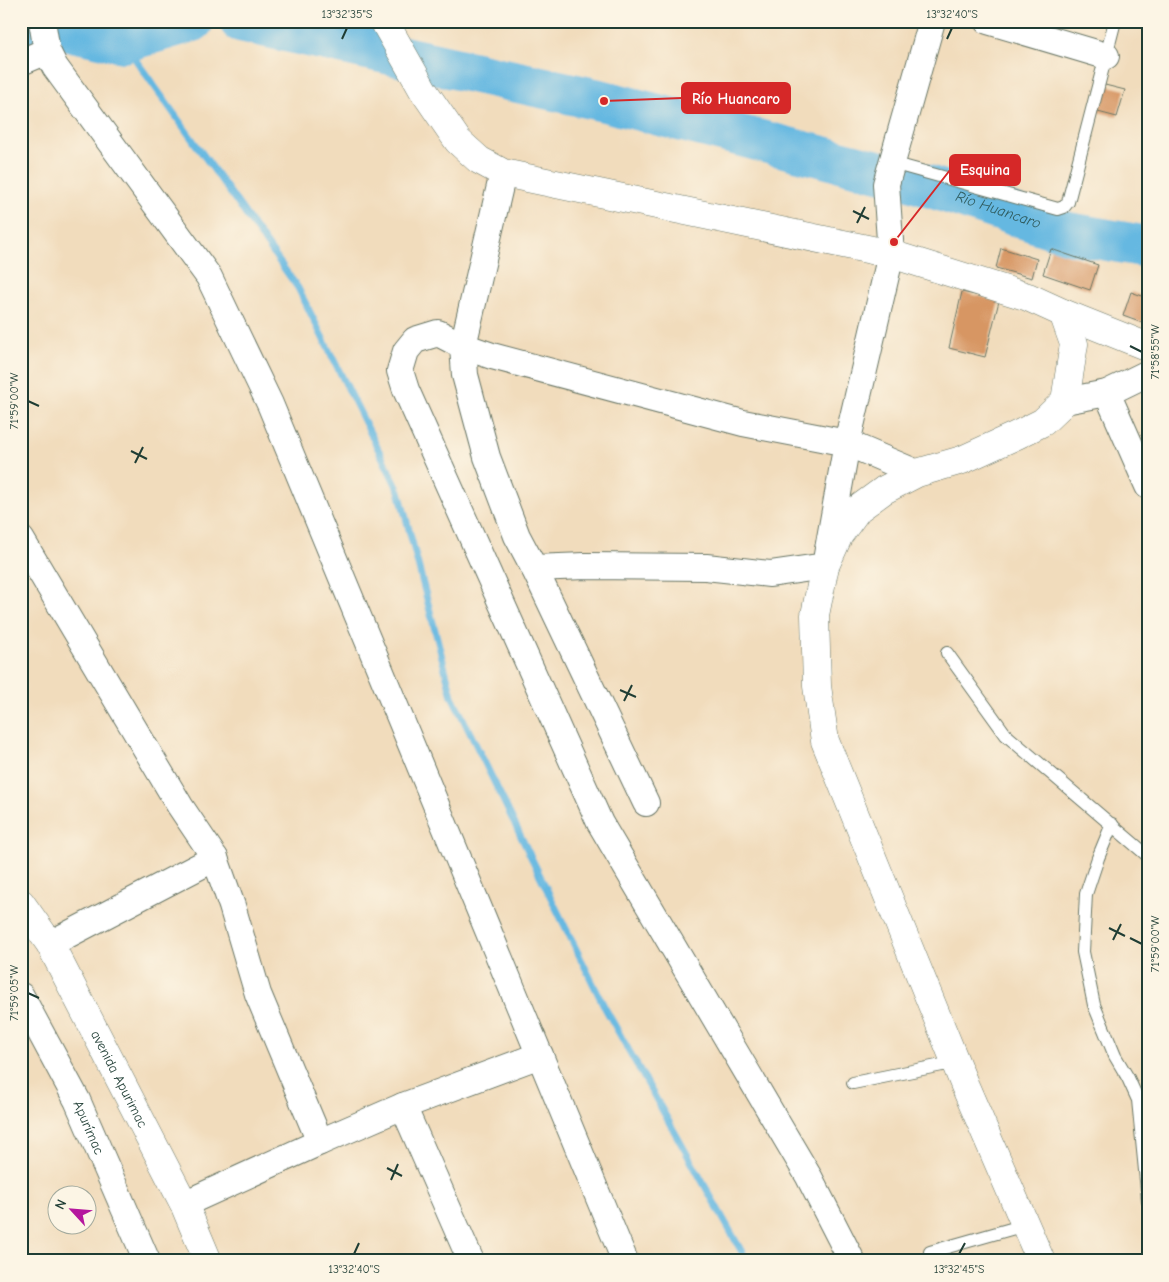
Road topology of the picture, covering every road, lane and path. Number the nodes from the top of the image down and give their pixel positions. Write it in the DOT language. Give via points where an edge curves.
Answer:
graph roads {
  1 [pos="384,21"];
  2 [pos="932,21"];
  3 [pos="988,21"];
  4 [pos="1115,21"];
  5 [pos="45,37"];
  6 [pos="1106,56"];
  7 [pos="21,62"];
  8 [pos="503,173"];
  9 [pos="889,174"];
  10 [pos="891,254"];
  11 [pos="1063,313"];
  12 [pos="463,346"];
  13 [pos="1148,347"];
  14 [pos="1148,373"];
  15 [pos="1108,393"];
  16 [pos="1065,401"];
  17 [pos="847,443"];
  18 [pos="917,473"];
  19 [pos="1148,486"];
  20 [pos="21,539"];
  21 [pos="826,566"];
  22 [pos="534,568"];
  23 [pos="947,653"];
  24 [pos="646,803"];
  25 [pos="1112,824"];
  26 [pos="1148,856"];
  27 [pos="215,858"];
  28 [pos="21,903"];
  29 [pos="50,944"];
  30 [pos="21,996"];
  31 [pos="540,1055"];
  32 [pos="957,1062"];
  33 [pos="853,1083"];
  34 [pos="403,1106"];
  35 [pos="320,1142"];
  36 [pos="1148,1201"];
  37 [pos="184,1204"];
  38 [pos="1025,1225"];
  39 [pos="930,1252"];
  40 [pos="147,1261"];
  41 [pos="208,1261"];
  42 [pos="471,1261"];
  43 [pos="625,1261"];
  44 [pos="852,1261"];
  45 [pos="1040,1261"];
  1 -- 8 [label="main road" via="423,90 458,141 479,160"];
  2 -- 9 [label="street"];
  3 -- 6 [label="street"];
  4 -- 6 [label="lane"];
  5 -- 7 [label="street"];
  5 -- 31 [label="street" via="55,67 209,277 274,412"];
  6 -- 9 [label="lane" via="1068,202 1064,206 1058,209"];
  8 -- 10 [label="main road"];
  8 -- 12 [label="street"];
  9 -- 10 [label="street"];
  10 -- 11 [label="main road" via="1028,297"];
  10 -- 17 [label="street"];
  11 -- 13 [label="main road"];
  11 -- 16 [label="main road" via="1074,344"];
  12 -- 17 [label="street" via="743,423"];
  12 -- 22 [label="street" via="465,374 487,457 517,536"];
  12 -- 44 [label="street" via="438,333 415,340 406,351 400,371 406,390 600,823 809,1178"];
  14 -- 15 [label="street"];
  15 -- 16 [label="street"];
  15 -- 19 [label="street"];
  16 -- 18 [label="main road" via="1043,422 1017,435 962,460"];
  17 -- 18 [label="street"];
  17 -- 21 [label="street"];
  18 -- 21 [label="main road" via="884,490 858,509 839,535"];
  20 -- 27 [label="street" via="180,806"];
  21 -- 22 [label="street" via="770,574 706,566"];
  21 -- 32 [label="main road" via="815,615 817,686 825,741"];
  22 -- 24 [label="street"];
  23 -- 25 [label="lane" via="1006,734"];
  25 -- 26 [label="lane"];
  25 -- 36 [label="lane" via="1086,894 1083,952 1094,1005 1138,1100"];
  27 -- 29 [label="street"];
  27 -- 35 [label="street" via="258,994"];
  28 -- 29 [label="main road, avenida Apurimac"];
  29 -- 37 [label="main road, avenida Apurimac"];
  30 -- 40 [label="street, Apurímac" via="77,1100"];
  31 -- 34 [label="street"];
  31 -- 43 [label="street"];
  32 -- 33 [label="lane"];
  32 -- 38 [label="main road"];
  34 -- 35 [label="street"];
  34 -- 42 [label="street"];
  35 -- 37 [label="street"];
  37 -- 41 [label="main road, avenida Apurimac"];
  38 -- 39 [label="lane"];
  38 -- 45 [label="main road"];
}
